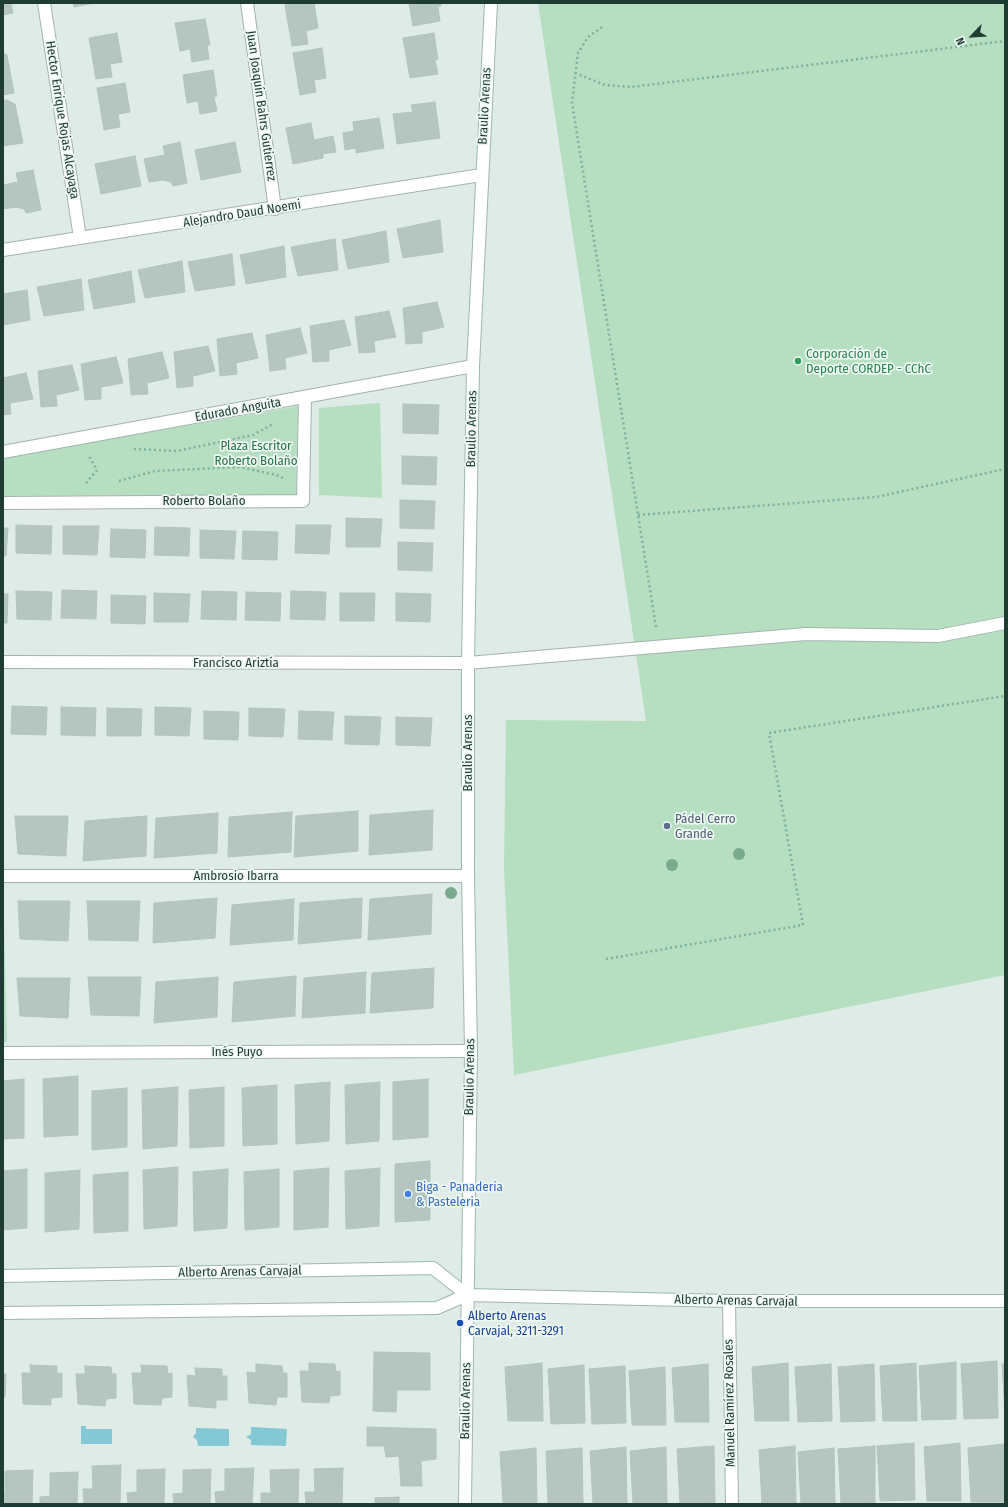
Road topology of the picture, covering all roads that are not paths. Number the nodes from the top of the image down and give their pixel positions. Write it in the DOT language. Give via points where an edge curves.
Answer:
graph roads {
  1 [pos="44,3"];
  2 [pos="247,3"];
  3 [pos="491,3"];
  4 [pos="481,175"];
  5 [pos="275,209"];
  6 [pos="80,238"];
  7 [pos="3,250"];
  8 [pos="473,366"];
  9 [pos="305,403"];
  10 [pos="3,452"];
  11 [pos="3,503"];
  12 [pos="1005,623"];
  13 [pos="3,662"];
  14 [pos="468,663"];
  15 [pos="3,876"];
  16 [pos="468,876"];
  17 [pos="471,1052"];
  18 [pos="3,1053"];
  19 [pos="3,1276"];
  20 [pos="467,1295"];
  21 [pos="728,1301"];
  22 [pos="1005,1301"];
  23 [pos="3,1313"];
  24 [pos="465,1504"];
  25 [pos="732,1504"];
  1 -- 6 [label="street, Hector Enrique Rojas Alcayaga"];
  2 -- 5 [label="street, Juan Joaquín Bahrs Gutierrez"];
  3 -- 4 [label="street, Braulio Arenas"];
  4 -- 5 [label="street, Alejandro Daud Noemi"];
  4 -- 8 [label="street, Braulio Arenas"];
  5 -- 6 [label="street, Alejandro Daud Noemi"];
  6 -- 7 [label="street, Alejandro Daud Noemi"];
  8 -- 9 [label="street, Edurado Anguita"];
  8 -- 14 [label="street, Braulio Arenas"];
  9 -- 10 [label="street, Edurado Anguita"];
  9 -- 11 [label="street, Roberto Bolaño" via="303,501"];
  12 -- 14 [label="street, Francisco Ariztía" via="938,636 806,634"];
  13 -- 14 [label="street, Francisco Ariztía"];
  14 -- 16 [label="street, Braulio Arenas"];
  15 -- 16 [label="street, Ambrosio Ibarra"];
  16 -- 17 [label="street, Braulio Arenas"];
  17 -- 18 [label="street, Inés Puyo"];
  17 -- 20 [label="street, Braulio Arenas"];
  19 -- 20 [label="street, Alberto Arenas Carvajal" via="432,1268"];
  20 -- 21 [label="street, Alberto Arenas Carvajal"];
  20 -- 23 [label="street, Alberto Arenas Carvajal" via="437,1308"];
  20 -- 24 [label="street, Braulio Arenas"];
  21 -- 22 [label="street, Alberto Arenas Carvajal"];
  21 -- 25 [label="street, Manuel Ramírez Rosales"];
}
